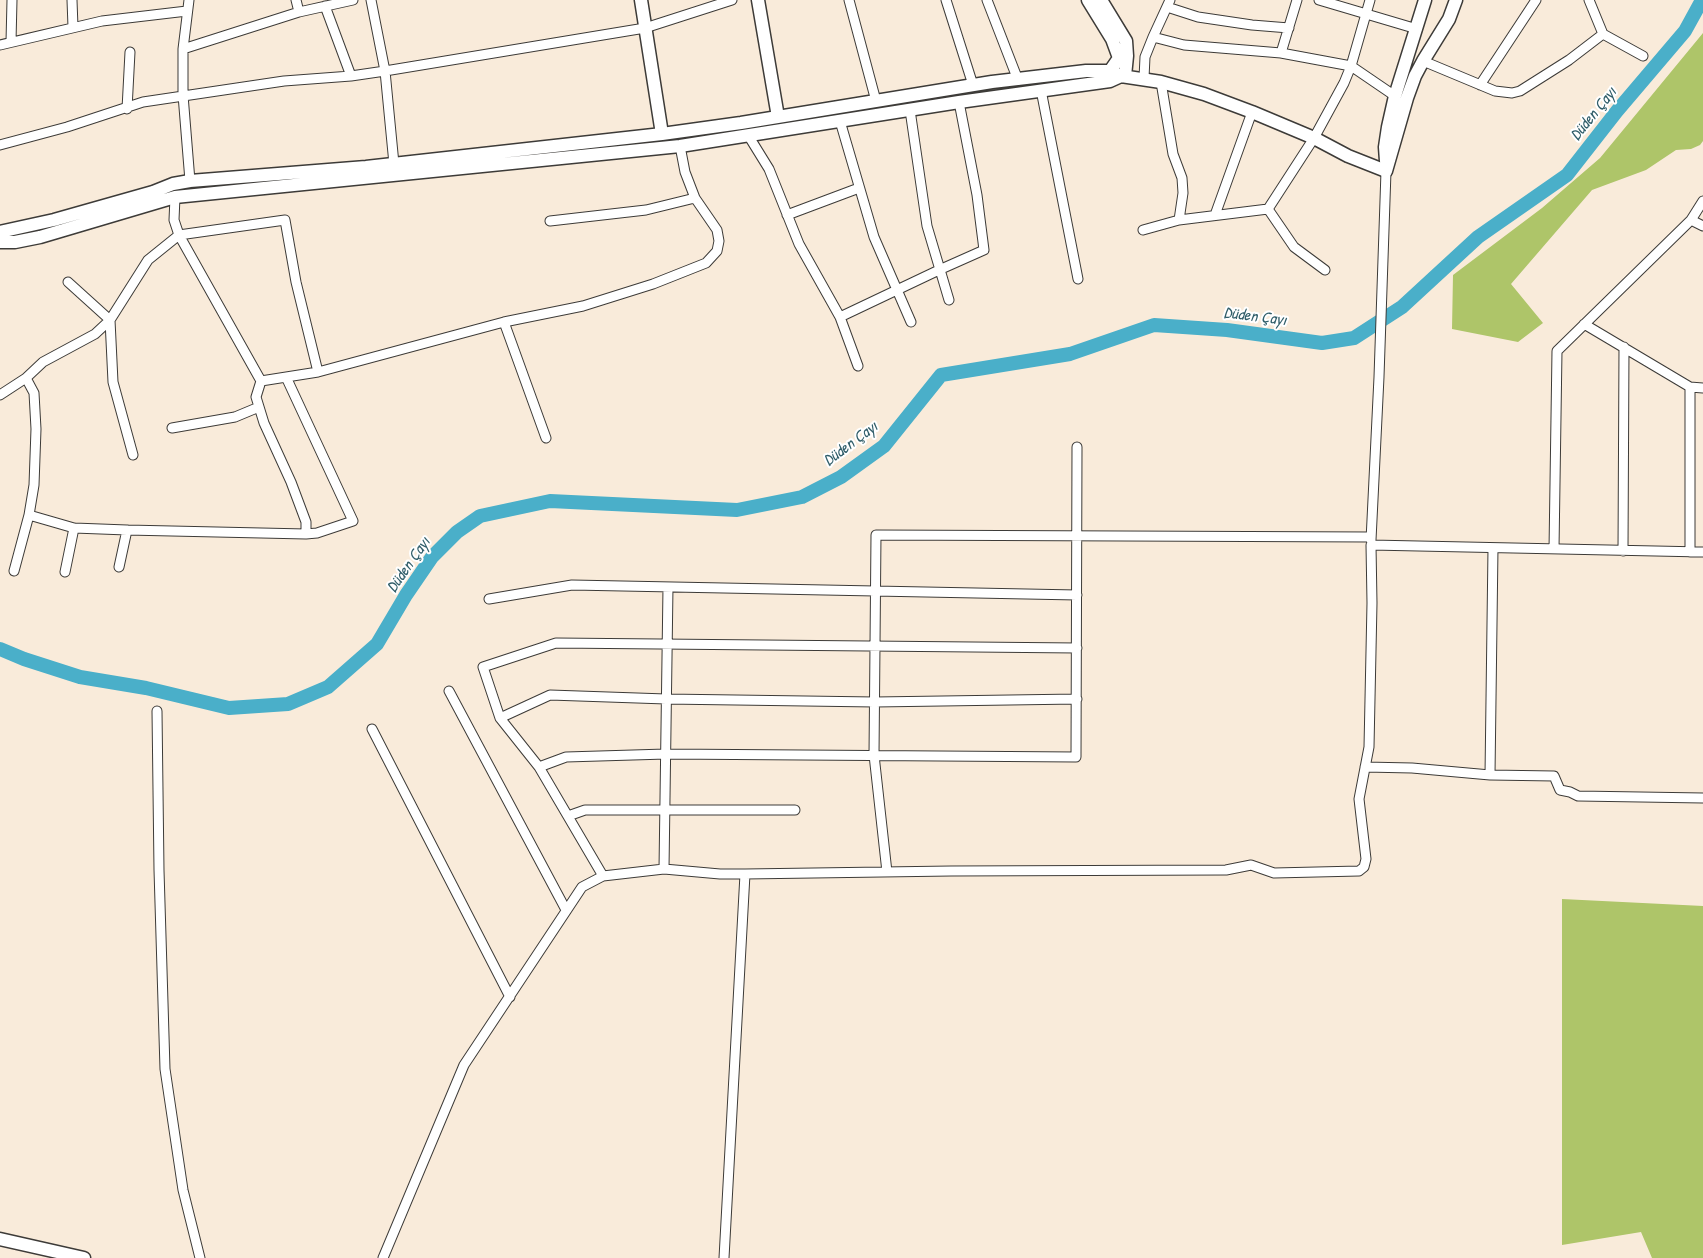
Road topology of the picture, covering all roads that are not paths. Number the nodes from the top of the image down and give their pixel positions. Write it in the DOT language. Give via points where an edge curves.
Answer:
graph roads {
  1 [pos="12,0"];
  2 [pos="72,0"];
  3 [pos="189,0"];
  4 [pos="296,0"];
  5 [pos="353,0"];
  6 [pos="371,0"];
  7 [pos="641,0"];
  8 [pos="732,0"];
  9 [pos="758,0"];
  10 [pos="849,0"];
  11 [pos="946,0"];
  12 [pos="987,0"];
  13 [pos="1088,0"];
  14 [pos="1102,0"];
  15 [pos="1297,0"];
  16 [pos="1319,0"];
  17 [pos="1370,0"];
  18 [pos="1425,0"];
  19 [pos="1456,0"];
  20 [pos="1536,0"];
  21 [pos="1589,0"];
  22 [pos="1168,4"];
  23 [pos="326,6"];
  24 [pos="187,11"];
  25 [pos="299,12"];
  26 [pos="1366,14"];
  27 [pos="73,27"];
  28 [pos="646,28"];
  29 [pos="1289,28"];
  30 [pos="1417,29"];
  31 [pos="1603,34"];
  32 [pos="1153,37"];
  33 [pos="11,42"];
  34 [pos="0,45"];
  35 [pos="183,49"];
  36 [pos="130,52"];
  37 [pos="1281,53"];
  38 [pos="1643,56"];
  39 [pos="1123,57"];
  40 [pos="1145,57"];
  41 [pos="1422,61"];
  42 [pos="1351,66"];
  43 [pos="385,71"];
  44 [pos="1121,74"];
  45 [pos="351,76"];
  46 [pos="1144,78"];
  47 [pos="1018,80"];
  48 [pos="1161,82"];
  49 [pos="973,85"];
  50 [pos="1480,85"];
  51 [pos="1041,90"];
  52 [pos="183,95"];
  53 [pos="1395,96"];
  54 [pos="876,101"];
  55 [pos="959,102"];
  56 [pos="837,107"];
  57 [pos="127,108"];
  58 [pos="910,110"];
  59 [pos="1252,112"];
  60 [pos="778,117"];
  61 [pos="840,121"];
  62 [pos="662,134"];
  63 [pos="748,135"];
  64 [pos="1314,138"];
  65 [pos="0,145"];
  66 [pos="680,146"];
  67 [pos="394,164"];
  68 [pos="1386,171"];
  69 [pos="190,181"];
  70 [pos="859,188"];
  71 [pos="174,191"];
  72 [pos="695,198"];
  73 [pos="1703,201"];
  74 [pos="1268,209"];
  75 [pos="787,215"];
  76 [pos="1214,215"];
  77 [pos="1180,220"];
  78 [pos="1690,220"];
  79 [pos="550,221"];
  80 [pos="1703,226"];
  81 [pos="1144,230"];
  82 [pos="0,232"];
  83 [pos="179,235"];
  84 [pos="0,242"];
  85 [pos="939,270"];
  86 [pos="1325,270"];
  87 [pos="1078,279"];
  88 [pos="68,282"];
  89 [pos="897,290"];
  90 [pos="949,300"];
  91 [pos="840,317"];
  92 [pos="110,320"];
  93 [pos="504,322"];
  94 [pos="911,322"];
  95 [pos="1584,324"];
  96 [pos="1624,347"];
  97 [pos="858,366"];
  98 [pos="318,372"];
  99 [pos="286,377"];
  100 [pos="26,378"];
  101 [pos="261,381"];
  102 [pos="1690,387"];
  103 [pos="1703,388"];
  104 [pos="0,395"];
  105 [pos="259,407"];
  106 [pos="172,428"];
  107 [pos="546,438"];
  108 [pos="1077,447"];
  109 [pos="133,455"];
  110 [pos="29,515"];
  111 [pos="74,528"];
  112 [pos="127,530"];
  113 [pos="306,534"];
  114 [pos="1077,536"];
  115 [pos="1371,541"];
  116 [pos="1492,548"];
  117 [pos="1554,549"];
  118 [pos="1623,551"];
  119 [pos="1690,552"];
  120 [pos="1703,552"];
  121 [pos="119,567"];
  122 [pos="14,571"];
  123 [pos="64,572"];
  124 [pos="668,587"];
  125 [pos="876,591"];
  126 [pos="1077,595"];
  127 [pos="489,599"];
  128 [pos="667,644"];
  129 [pos="875,646"];
  130 [pos="1077,648"];
  131 [pos="449,691"];
  132 [pos="666,699"];
  133 [pos="1077,700"];
  134 [pos="875,702"];
  135 [pos="157,711"];
  136 [pos="500,718"];
  137 [pos="372,729"];
  138 [pos="666,754"];
  139 [pos="874,755"];
  140 [pos="1365,766"];
  141 [pos="539,767"];
  142 [pos="1490,775"];
  143 [pos="1703,798"];
  144 [pos="795,810"];
  145 [pos="664,811"];
  146 [pos="568,816"];
  147 [pos="664,869"];
  148 [pos="887,872"];
  149 [pos="745,874"];
  150 [pos="603,876"];
  151 [pos="566,910"];
  152 [pos="510,997"];
  153 [pos="0,1239"];
  154 [pos="84,1258"];
  155 [pos="200,1258"];
  156 [pos="383,1258"];
  157 [pos="724,1258"];
  1 -- 33 [label="street"];
  2 -- 27 [label="street"];
  3 -- 24 [label="street"];
  4 -- 25 [label="street"];
  5 -- 23 [label="street"];
  6 -- 43 [label="street"];
  7 -- 28 [label="main road"];
  8 -- 28 [label="street"];
  9 -- 60 [label="main road"];
  10 -- 54 [label="street"];
  11 -- 49 [label="street"];
  12 -- 47 [label="street"];
  13 -- 39 [label="main road"];
  14 -- 39 [label="main road" via="1126,41"];
  15 -- 29 [label="street"];
  16 -- 26 [label="street"];
  17 -- 26 [label="street"];
  18 -- 30 [label="main road"];
  19 -- 41 [label="main road" via="1449,19"];
  20 -- 50 [label="street"];
  21 -- 31 [label="street"];
  22 -- 29 [label="street" via="1198,18"];
  22 -- 32 [label="street"];
  23 -- 25 [label="street"];
  23 -- 45 [label="street"];
  24 -- 27 [label="street"];
  24 -- 35 [label="street"];
  25 -- 35 [label="street"];
  26 -- 30 [label="street"];
  26 -- 42 [label="street"];
  27 -- 33 [label="street"];
  28 -- 43 [label="street"];
  28 -- 62 [label="main road"];
  29 -- 37 [label="street"];
  30 -- 53 [label="main road"];
  31 -- 38 [label="street"];
  31 -- 50 [label="street" via="1520,91 1503,92"];
  32 -- 37 [label="street" via="1184,45"];
  32 -- 40 [label="street"];
  33 -- 34 [label="street"];
  35 -- 52 [label="street"];
  36 -- 57 [label="street"];
  37 -- 42 [label="street"];
  39 -- 40 [label="street"];
  39 -- 44 [label="main road"];
  40 -- 46 [label="street"];
  41 -- 50 [label="street"];
  41 -- 68 [label="main road" via="1407,98"];
  42 -- 53 [label="street"];
  42 -- 64 [label="street"];
  43 -- 45 [label="street"];
  43 -- 67 [label="street"];
  44 -- 46 [label="main road"];
  44 -- 47 [label="main road" via="1086,71"];
  44 -- 51 [label="main road" via="1110,81"];
  45 -- 52 [label="street" via="284,81"];
  46 -- 48 [label="main road"];
  47 -- 49 [label="main road"];
  48 -- 59 [label="main road"];
  48 -- 77 [label="street" via="1173,154 1182,178"];
  49 -- 54 [label="main road"];
  51 -- 55 [label="main road"];
  51 -- 87 [label="street"];
  52 -- 57 [label="street"];
  52 -- 69 [label="street"];
  53 -- 68 [label="main road" via="1385,147"];
  54 -- 56 [label="main road"];
  55 -- 58 [label="main road"];
  55 -- 85 [label="street" via="984,250"];
  56 -- 60 [label="main road"];
  56 -- 61 [label="main road"];
  57 -- 65 [label="street"];
  58 -- 61 [label="main road"];
  58 -- 85 [label="street" via="927,226"];
  59 -- 64 [label="main road"];
  59 -- 76 [label="street"];
  60 -- 62 [label="main road"];
  61 -- 63 [label="main road"];
  61 -- 70 [label="street"];
  62 -- 67 [label="main road"];
  63 -- 66 [label="main road"];
  63 -- 75 [label="street" via="769,169"];
  64 -- 68 [label="main road"];
  64 -- 74 [label="street"];
  66 -- 71 [label="main road"];
  66 -- 72 [label="street"];
  67 -- 69 [label="main road"];
  68 -- 115 [label="street"];
  69 -- 71 [label="main road"];
  70 -- 75 [label="street"];
  70 -- 89 [label="street" via="874,237"];
  71 -- 82 [label="main road" via="153,192"];
  71 -- 83 [label="street" via="174,220"];
  71 -- 84 [label="main road" via="40,237"];
  72 -- 79 [label="street" via="646,210"];
  72 -- 93 [label="street" via="717,230 719,241 717,251 706,262 653,284 583,306"];
  73 -- 78 [label="street"];
  74 -- 76 [label="street"];
  74 -- 86 [label="street" via="1294,247"];
  75 -- 91 [label="street" via="799,244"];
  76 -- 77 [label="street"];
  77 -- 81 [label="street"];
  78 -- 80 [label="street"];
  78 -- 95 [label="street"];
  83 -- 92 [label="street" via="148,260"];
  83 -- 98 [label="street" via="285,220"];
  83 -- 101 [label="street"];
  85 -- 89 [label="street"];
  85 -- 90 [label="street"];
  88 -- 92 [label="street"];
  89 -- 91 [label="street"];
  89 -- 94 [label="street"];
  91 -- 97 [label="street"];
  92 -- 100 [label="street" via="95,334 43,362"];
  92 -- 109 [label="street" via="113,382"];
  93 -- 98 [label="street"];
  93 -- 107 [label="street"];
  95 -- 96 [label="street"];
  95 -- 117 [label="street" via="1557,351"];
  96 -- 102 [label="street"];
  96 -- 118 [label="street"];
  98 -- 99 [label="street"];
  99 -- 101 [label="street"];
  99 -- 113 [label="street" via="353,521"];
  100 -- 104 [label="street"];
  100 -- 110 [label="street" via="34,393 36,428 34,485"];
  101 -- 105 [label="street" via="256,397"];
  102 -- 103 [label="street"];
  102 -- 119 [label="street"];
  105 -- 106 [label="street" via="235,417"];
  105 -- 113 [label="street" via="306,522"];
  108 -- 114 [label="street"];
  110 -- 111 [label="street"];
  110 -- 122 [label="street"];
  111 -- 112 [label="street"];
  111 -- 123 [label="street"];
  112 -- 113 [label="street"];
  112 -- 121 [label="street"];
  114 -- 115 [label="street"];
  114 -- 125 [label="street" via="876,536"];
  114 -- 126 [label="street"];
  115 -- 116 [label="street"];
  115 -- 140 [label="street" via="1369,747"];
  116 -- 117 [label="street"];
  116 -- 142 [label="street"];
  117 -- 118 [label="street"];
  118 -- 119 [label="street"];
  119 -- 120 [label="street"];
  124 -- 125 [label="street"];
  124 -- 127 [label="street" via="572,585"];
  124 -- 128 [label="street"];
  125 -- 126 [label="street"];
  125 -- 129 [label="street"];
  126 -- 130 [label="street"];
  128 -- 129 [label="street"];
  128 -- 132 [label="street"];
  128 -- 136 [label="street" via="556,643 483,667"];
  129 -- 130 [label="street"];
  129 -- 134 [label="street"];
  130 -- 133 [label="street"];
  131 -- 151 [label="street"];
  132 -- 134 [label="street"];
  132 -- 136 [label="street" via="550,695"];
  132 -- 138 [label="street"];
  133 -- 134 [label="street"];
  133 -- 139 [label="street" via="1076,757"];
  134 -- 139 [label="street"];
  135 -- 155 [label="street" via="158,870 166,1069 182,1190"];
  136 -- 141 [label="street"];
  137 -- 152 [label="street"];
  138 -- 139 [label="street"];
  138 -- 141 [label="street" via="566,757"];
  138 -- 145 [label="street"];
  139 -- 148 [label="street"];
  140 -- 142 [label="street"];
  140 -- 148 [label="street" via="1359,799 1366,859 1358,871 1274,873 1251,865 1226,870"];
  141 -- 146 [label="street"];
  142 -- 143 [label="street" via="1554,776 1560,790 1578,796"];
  144 -- 145 [label="street"];
  145 -- 146 [label="street" via="585,810"];
  145 -- 147 [label="street"];
  146 -- 150 [label="street"];
  147 -- 149 [label="street"];
  147 -- 150 [label="street"];
  148 -- 149 [label="street"];
  149 -- 157 [label="street"];
  150 -- 151 [label="street" via="582,887"];
  151 -- 152 [label="street"];
  152 -- 156 [label="street" via="464,1065"];
  153 -- 154 [label="main road"];
}
